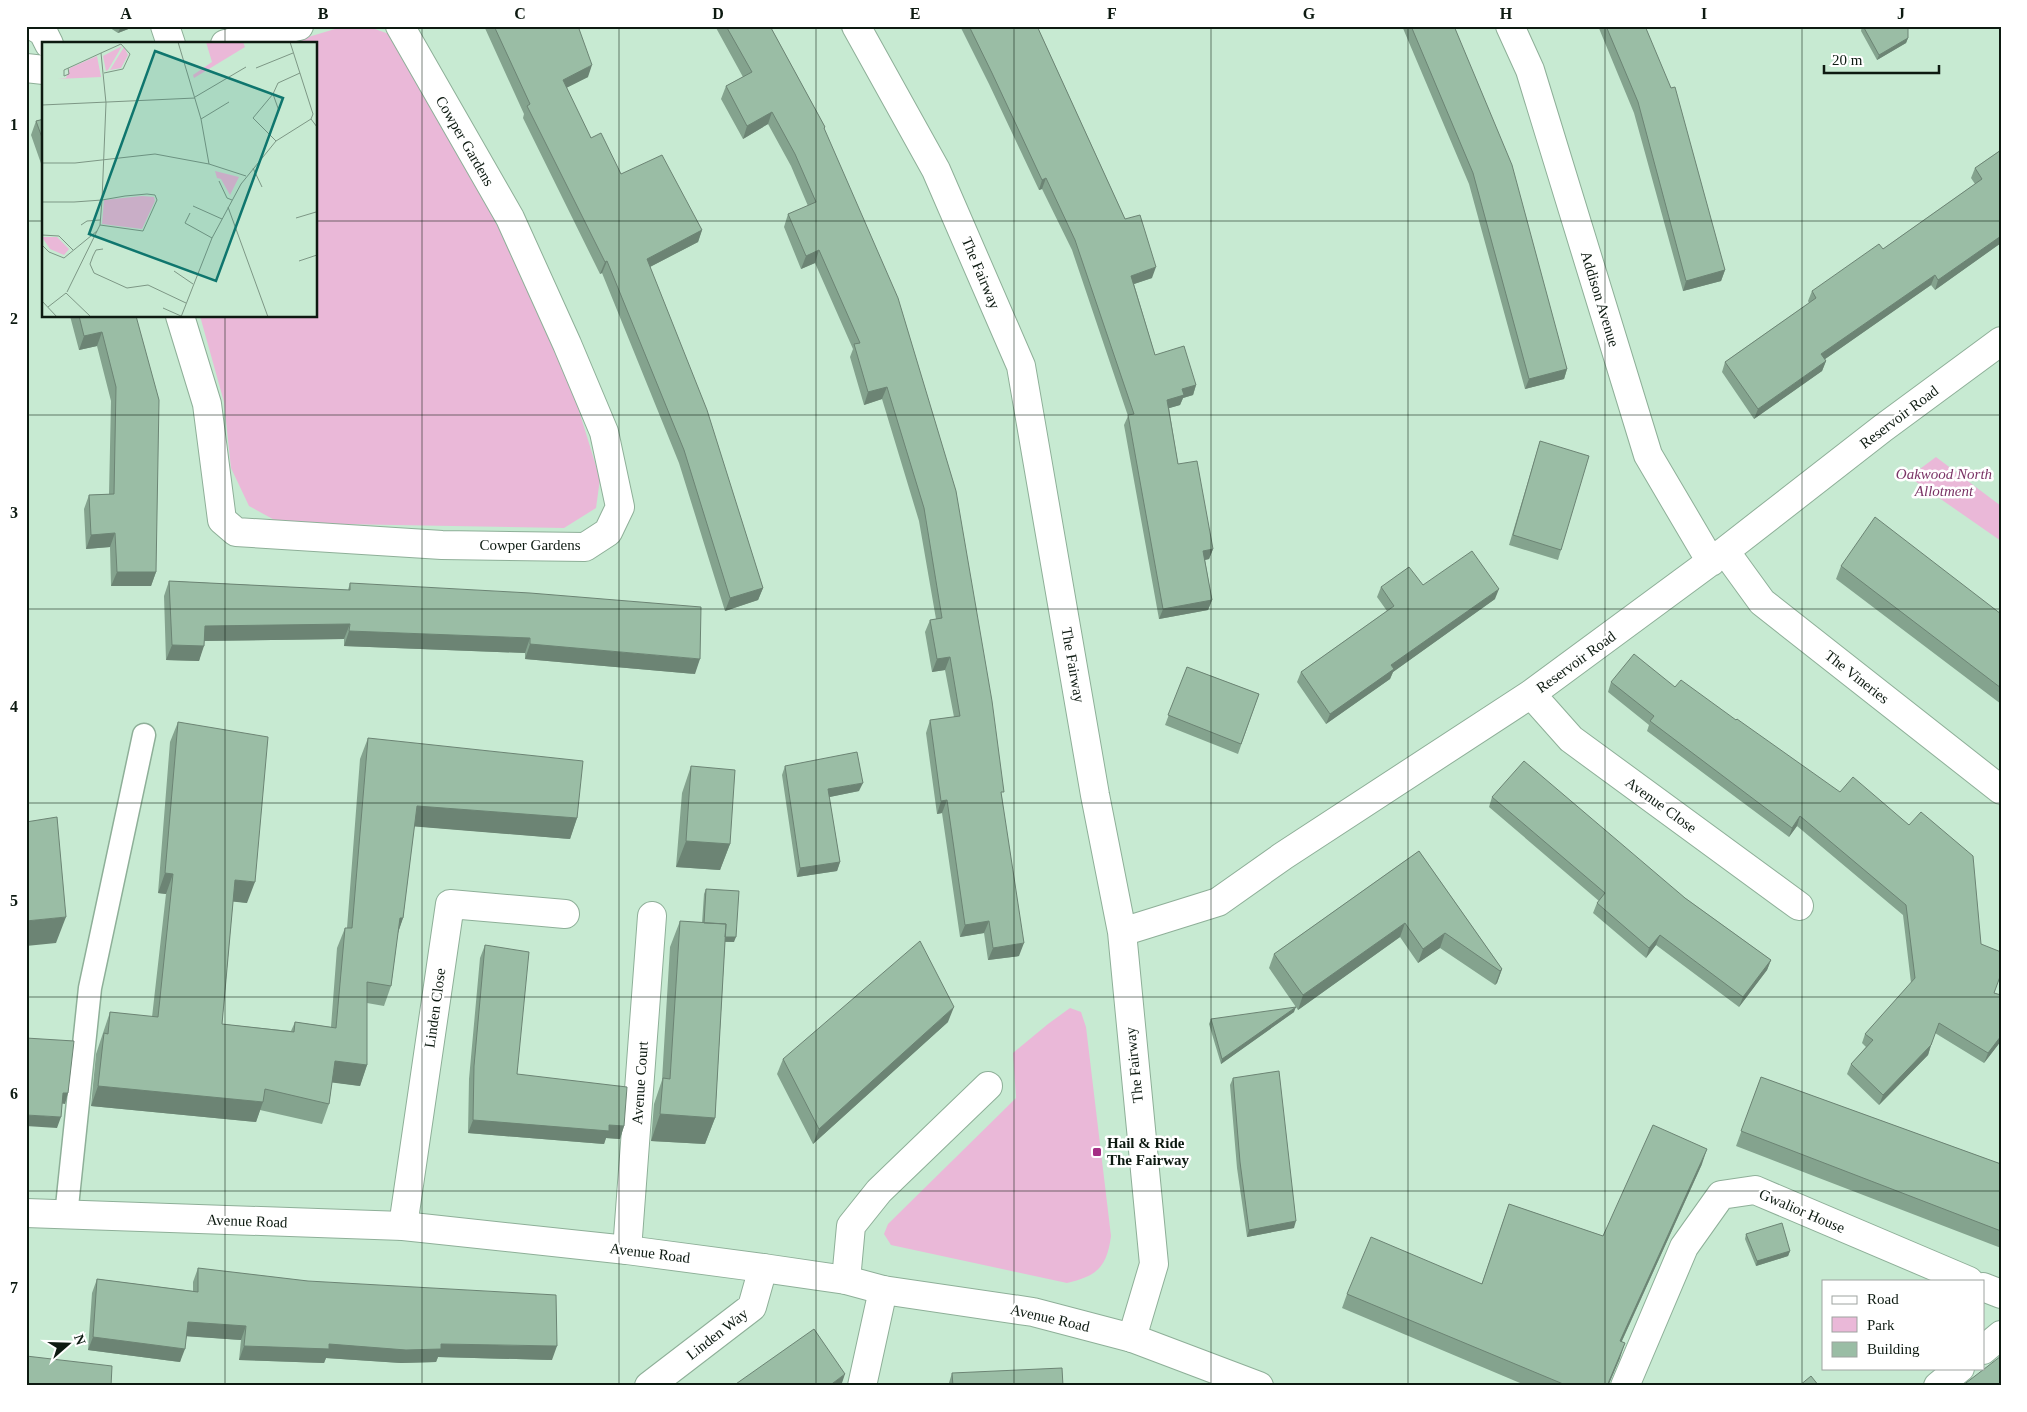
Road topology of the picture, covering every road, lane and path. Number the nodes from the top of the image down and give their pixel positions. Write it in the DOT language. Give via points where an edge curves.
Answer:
graph roads {
  1 [pos="33,26"];
  2 [pos="165,26"];
  3 [pos="299,26"];
  4 [pos="400,26"];
  5 [pos="856,26"];
  6 [pos="1510,26"];
  7 [pos="48,42"];
  8 [pos="171,42"];
  9 [pos="233,42"];
  10 [pos="26,68"];
  11 [pos="42,70"];
  12 [pos="181,318"];
  13 [pos="2001,341"];
  14 [pos="1718,557"];
  15 [pos="1531,694"];
  16 [pos="144,735"];
  17 [pos="2001,790"];
  18 [pos="1799,906"];
  19 [pos="565,914"];
  20 [pos="652,916"];
  21 [pos="1122,932"];
  22 [pos="988,1086"];
  23 [pos="26,1214"];
  24 [pos="66,1216"];
  25 [pos="403,1226"];
  26 [pos="627,1250"];
  27 [pos="763,1268"];
  28 [pos="846,1280"];
  29 [pos="1967,1280"];
  30 [pos="1984,1287"];
  31 [pos="883,1290"];
  32 [pos="2001,1294"];
  33 [pos="2001,1334"];
  34 [pos="1132,1338"];
  35 [pos="1984,1349"];
  36 [pos="1958,1370"];
  37 [pos="1229,1381"];
  38 [pos="649,1386"];
  39 [pos="862,1386"];
  40 [pos="1259,1386"];
  41 [pos="1625,1386"];
  42 [pos="1938,1386"];
  1 -- 7 [label="street" via="43,32"];
  2 -- 8 [label="street"];
  3 -- 9 [label="street"];
  4 -- 12 [label="street, Cowper Gardens" via="510,218 604,432 620,507 608,532 585,547 442,545 236,532 222,520 207,404"];
  5 -- 21 [label="street, The Fairway" via="936,170 1021,366 1095,795"];
  6 -- 14 [label="street, Addison Avenue" via="1530,70 1648,455"];
  10 -- 11 [label="street"];
  13 -- 14 [label="street, Reservoir Road" via="1882,428"];
  14 -- 15 [label="street, Reservoir Road"];
  14 -- 17 [label="street, The Vineries" via="1762,602"];
  15 -- 18 [label="street, Avenue Close" via="1571,739"];
  15 -- 21 [label="street, Reservoir Road" via="1218,902"];
  16 -- 24 [label="lane" via="90,988"];
  19 -- 25 [label="street, Linden Close" via="450,904"];
  20 -- 26 [label="street, Avenue Court"];
  21 -- 34 [label="street, The Fairway" via="1154,1264"];
  22 -- 28 [label="street" via="879,1191 851,1226"];
  23 -- 24 [label="street, Avenue Road"];
  24 -- 25 [label="street, Avenue Road"];
  25 -- 26 [label="street, Avenue Road"];
  26 -- 27 [label="street, Avenue Road"];
  27 -- 28 [label="street, Avenue Road"];
  27 -- 38 [label="street, Linden Way" via="752,1307"];
  28 -- 31 [label="street, Avenue Road"];
  29 -- 41 [label="street, Gwalior House" via="1755,1190 1722,1195 1684,1247"];
  30 -- 32 [label="street"];
  31 -- 34 [label="street, Avenue Road" via="1033,1312"];
  31 -- 39 [label="street"];
  33 -- 35 [label="street"];
  34 -- 37 [label="street, Avenue Road"];
  36 -- 42 [label="street"];
  37 -- 40 [label="street, Avenue Road"];
}
